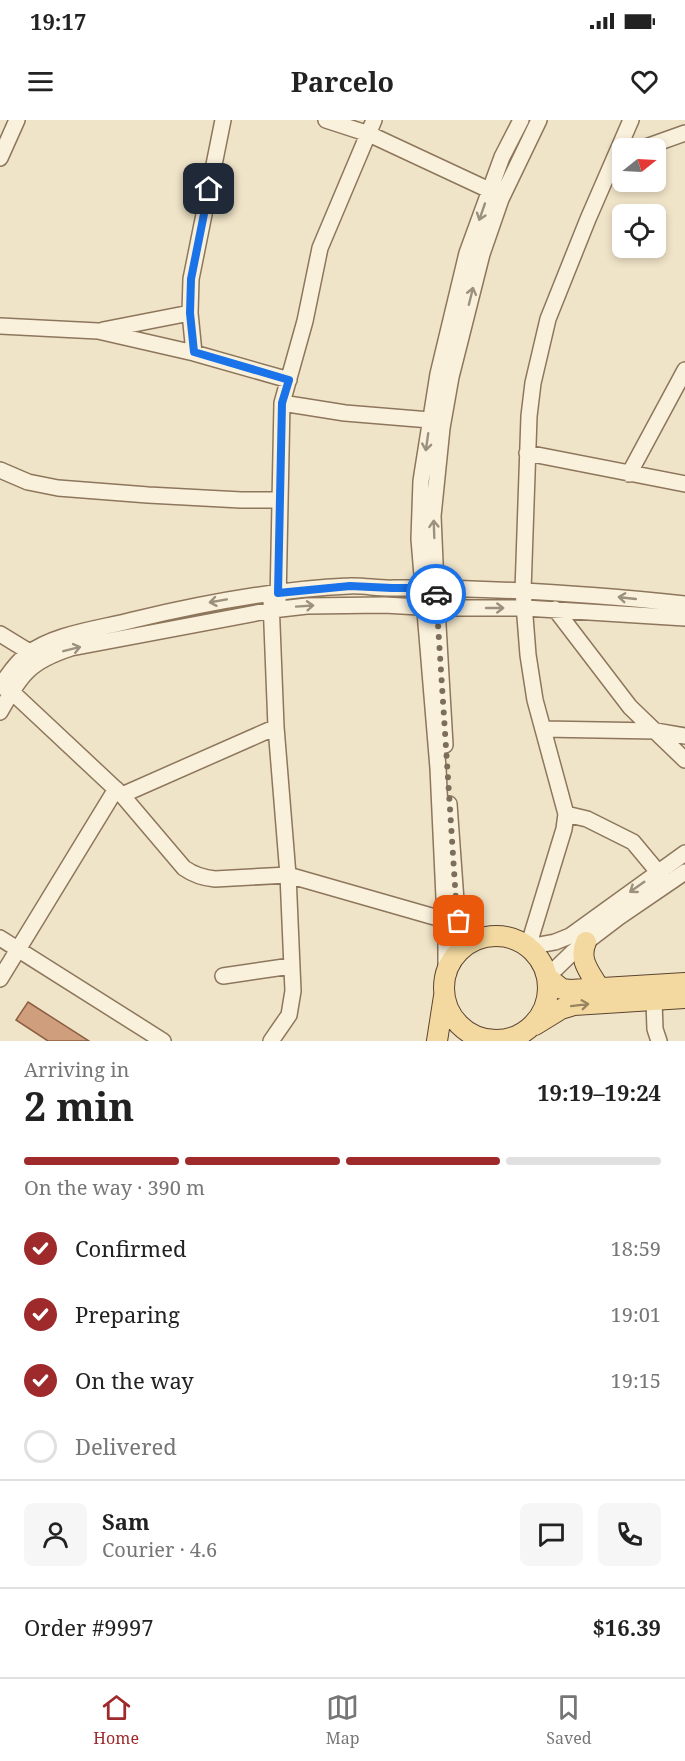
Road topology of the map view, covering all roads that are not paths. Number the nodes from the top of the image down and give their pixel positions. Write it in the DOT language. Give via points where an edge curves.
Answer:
graph roads {
  1 [pos="17,120"];
  2 [pos="223,120"];
  3 [pos="326,120"];
  4 [pos="521,120"];
  5 [pos="539,120"];
  6 [pos="631,120"];
  7 [pos="372,127"];
  8 [pos="685,133"];
  9 [pos="625,138"];
  10 [pos="4,139"];
  11 [pos="666,140"];
  12 [pos="0,158"];
  13 [pos="612,174"];
  14 [pos="489,190"];
  15 [pos="190,313"];
  16 [pos="457,323"];
  17 [pos="0,326"];
  18 [pos="98,331"];
  19 [pos="194,352"];
  20 [pos="685,370"];
  21 [pos="289,380"];
  22 [pos="282,403"];
  23 [pos="430,420"];
  24 [pos="527,453"];
  25 [pos="0,470"];
  26 [pos="629,474"];
  27 [pos="685,484"];
  28 [pos="280,500"];
  29 [pos="429,587"];
  30 [pos="523,591"];
  31 [pos="274,594"];
  32 [pos="685,604"];
  33 [pos="430,607"];
  34 [pos="525,608"];
  35 [pos="555,609"];
  36 [pos="275,610"];
  37 [pos="685,618"];
  38 [pos="0,634"];
  39 [pos="36,656"];
  40 [pos="4,688"];
  41 [pos="0,712"];
  42 [pos="276,727"];
  43 [pos="543,729"];
  44 [pos="656,731"];
  45 [pos="685,736"];
  46 [pos="685,760"];
  47 [pos="442,768"];
  48 [pos="119,792"];
  49 [pos="566,814"];
  50 [pos="685,853"];
  51 [pos="658,872"];
  52 [pos="685,872"];
  53 [pos="288,875"];
  54 [pos="445,920"];
  55 [pos="486,937"];
  56 [pos="0,938"];
  57 [pos="586,942"];
  58 [pos="528,947"];
  59 [pos="17,949"];
  60 [pos="291,966"];
  61 [pos="223,976"];
  62 [pos="547,977"];
  63 [pos="0,979"];
  64 [pos="445,981"];
  65 [pos="685,983"];
  66 [pos="599,988"];
  67 [pos="685,998"];
  68 [pos="654,1001"];
  69 [pos="517,1035"];
  70 [pos="163,1041"];
  71 [pos="271,1041"];
  72 [pos="437,1041"];
  73 [pos="659,1041"];
  1 -- 10 [label="street"];
  2 -- 15 [label="street" via="192,268"];
  3 -- 7 [label="street"];
  4 -- 14 [label="street"];
  16 -- 5 [label="street, one-way" via="501,199"];
  6 -- 9 [label="street"];
  7 -- 14 [label="street"];
  7 -- 21 [label="street" via="320,248"];
  8 -- 11 [label="street"];
  10 -- 12 [label="street"];
  13 -- 24 [label="street" via="548,319 533,383"];
  14 -- 16 [label="street, one-way" via="467,253"];
  15 -- 18 [label="street"];
  15 -- 19 [label="street"];
  16 -- 23 [label="street" via="438,374"];
  29 -- 16 [label="street, one-way" via="440,447"];
  17 -- 18 [label="street"];
  18 -- 19 [label="street"];
  19 -- 21 [label="street"];
  20 -- 26 [label="street"];
  21 -- 22 [label="street"];
  22 -- 23 [label="street"];
  22 -- 28 [label="street"];
  23 -- 29 [label="street, one-way" via="419,539"];
  24 -- 26 [label="street"];
  24 -- 30 [label="street"];
  25 -- 28 [label="street" via="28,482 58,488"];
  26 -- 27 [label="street"];
  28 -- 31 [label="street"];
  29 -- 30 [label="street"];
  29 -- 31 [label="street" via="350,586"];
  29 -- 33 [label="street"];
  32 -- 30 [label="street, one-way"];
  30 -- 34 [label="street"];
  31 -- 36 [label="street"];
  31 -- 39 [label="street, one-way" via="204,604 57,639"];
  33 -- 34 [label="street, one-way"];
  36 -- 33 [label="street, one-way" via="307,606"];
  33 -- 47 [label="street"];
  34 -- 35 [label="street"];
  34 -- 43 [label="street" via="530,666"];
  35 -- 37 [label="street"];
  35 -- 44 [label="street" via="630,707"];
  39 -- 36 [label="street, one-way"];
  36 -- 42 [label="street"];
  38 -- 39 [label="street"];
  39 -- 40 [label="street" via="19,679"];
  40 -- 41 [label="street"];
  40 -- 48 [label="street"];
  42 -- 48 [label="street"];
  42 -- 53 [label="street"];
  43 -- 44 [label="street"];
  43 -- 49 [label="street"];
  44 -- 45 [label="street"];
  44 -- 46 [label="street"];
  47 -- 54 [label="street"];
  47 -- 55 [label="street" via="459,921 472,935"];
  48 -- 53 [label="street" via="192,874 204,879"];
  48 -- 59 [label="street"];
  49 -- 51 [label="street" via="587,819 633,842"];
  49 -- 58 [label="street"];
  50 -- 51 [label="street"];
  51 -- 58 [label="street, one-way" via="570,936"];
  52 -- 57 [label="street"];
  53 -- 54 [label="street"];
  53 -- 60 [label="street"];
  54 -- 64 [label="street"];
  55 -- 58 [label="main road" via="508,937"];
  55 -- 64 [label="main road" via="461,950"];
  56 -- 59 [label="street"];
  57 -- 62 [label="street"];
  57 -- 66 [label="main road" via="585,967"];
  58 -- 62 [label="main road" via="542,963"];
  59 -- 63 [label="street"];
  59 -- 70 [label="street"];
  60 -- 61 [label="street"];
  60 -- 71 [label="street" via="289,1015"];
  62 -- 66 [label="main road" via="562,988"];
  62 -- 69 [label="main road" via="548,994 540,1016"];
  64 -- 69 [label="main road" via="450,1010 468,1031 495,1040"];
  64 -- 72 [label="main road"];
  65 -- 66 [label="main road"];
  67 -- 68 [label="main road"];
  69 -- 68 [label="main road, one-way" via="574,1005"];
  68 -- 73 [label="street"];
}
